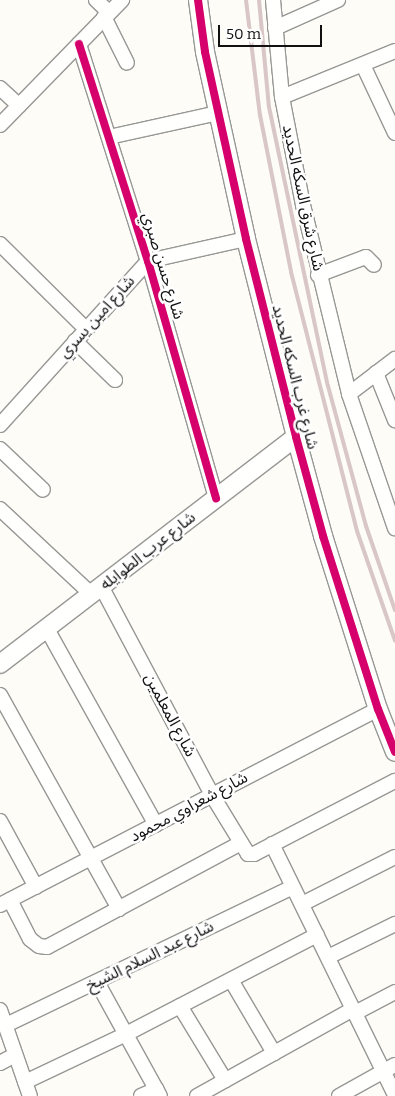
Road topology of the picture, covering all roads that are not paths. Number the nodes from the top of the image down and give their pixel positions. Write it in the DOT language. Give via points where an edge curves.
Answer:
graph roads {
  1 [pos="96,0"];
  2 [pos="122,0"];
  3 [pos="198,0"];
  4 [pos="273,0"];
  5 [pos="338,0"];
  6 [pos="106,14"];
  7 [pos="275,28"];
  8 [pos="79,44"];
  9 [pos="395,51"];
  10 [pos="127,63"];
  11 [pos="363,65"];
  12 [pos="0,88"];
  13 [pos="282,97"];
  14 [pos="19,106"];
  15 [pos="218,113"];
  16 [pos="0,125"];
  17 [pos="395,132"];
  18 [pos="109,137"];
  19 [pos="246,239"];
  20 [pos="0,244"];
  21 [pos="148,262"];
  22 [pos="374,265"];
  23 [pos="319,275"];
  24 [pos="86,328"];
  25 [pos="75,341"];
  26 [pos="395,359"];
  27 [pos="376,373"];
  28 [pos="115,380"];
  29 [pos="349,394"];
  30 [pos="395,420"];
  31 [pos="0,425"];
  32 [pos="296,438"];
  33 [pos="0,449"];
  34 [pos="43,490"];
  35 [pos="216,498"];
  36 [pos="0,509"];
  37 [pos="395,528"];
  38 [pos="96,590"];
  39 [pos="48,629"];
  40 [pos="0,664"];
  41 [pos="0,695"];
  42 [pos="378,709"];
  43 [pos="395,752"];
  44 [pos="395,781"];
  45 [pos="212,795"];
  46 [pos="0,821"];
  47 [pos="156,824"];
  48 [pos="241,843"];
  49 [pos="272,844"];
  50 [pos="395,857"];
  51 [pos="91,858"];
  52 [pos="36,887"];
  53 [pos="293,887"];
  54 [pos="5,903"];
  55 [pos="302,904"];
  56 [pos="119,909"];
  57 [pos="395,924"];
  58 [pos="317,935"];
  59 [pos="328,957"];
  60 [pos="231,980"];
  61 [pos="97,982"];
  62 [pos="395,992"];
  63 [pos="180,1006"];
  64 [pos="0,1010"];
  65 [pos="354,1011"];
  66 [pos="6,1025"];
  67 [pos="126,1034"];
  68 [pos="274,1053"];
  69 [pos="15,1055"];
  70 [pos="0,1063"];
  71 [pos="389,1068"];
  72 [pos="224,1080"];
  73 [pos="25,1082"];
  74 [pos="159,1093"];
  75 [pos="395,1095"];
  76 [pos="30,1096"];
  77 [pos="141,1096"];
  78 [pos="197,1096"];
  79 [pos="339,1096"];
  1 -- 6 [label="street"];
  2 -- 6 [label="street"];
  3 -- 15 [label="street, شارع غرب السكه الحديد"];
  4 -- 7 [label="street, شارع شرق السكه الحديد"];
  5 -- 7 [label="street"];
  6 -- 8 [label="street"];
  6 -- 10 [label="street"];
  7 -- 13 [label="street, شارع شرق السكه الحديد"];
  8 -- 14 [label="street"];
  8 -- 18 [label="street, شارع حسن صبري"];
  9 -- 11 [label="street"];
  11 -- 13 [label="street"];
  11 -- 17 [label="street"];
  12 -- 14 [label="street"];
  13 -- 23 [label="street, شارع شرق السكه الحديد"];
  14 -- 16 [label="street"];
  15 -- 18 [label="street"];
  15 -- 19 [label="street, شارع غرب السكه الحديد"];
  18 -- 21 [label="street, شارع حسن صبري"];
  19 -- 21 [label="street, شارع امين يسري"];
  19 -- 32 [label="street, شارع غرب السكه الحديد"];
  20 -- 24 [label="street"];
  21 -- 24 [label="street, شارع امين يسري"];
  21 -- 35 [label="street, شارع حسن صبري"];
  22 -- 23 [label="street" via="366,257"];
  23 -- 29 [label="street, شارع شرق السكه الحديد"];
  24 -- 25 [label="street, شارع امين يسري"];
  25 -- 28 [label="street"];
  25 -- 31 [label="street, شارع امين يسري"];
  26 -- 27 [label="street"];
  27 -- 29 [label="street"];
  27 -- 30 [label="street"];
  29 -- 37 [label="street, شارع شرق السكه الحديد"];
  32 -- 35 [label="street, شارع عرب الطوايله"];
  32 -- 42 [label="street, شارع غرب السكه الحديد"];
  33 -- 34 [label="street"];
  35 -- 38 [label="street, شارع عرب الطوايله"];
  36 -- 38 [label="street, شارع المعلمين"];
  38 -- 39 [label="street, شارع عرب الطوايله"];
  38 -- 45 [label="street, شارع المعلمين"];
  39 -- 40 [label="street, شارع عرب الطوايله"];
  39 -- 47 [label="street"];
  41 -- 51 [label="street"];
  42 -- 43 [label="street, شارع غرب السكه الحديد"];
  42 -- 45 [label="street, شارع شعراوي محمود"];
  44 -- 49 [label="street"];
  45 -- 47 [label="street, شارع شعراوي محمود"];
  45 -- 48 [label="street, شارع المعلمين"];
  46 -- 52 [label="street"];
  47 -- 51 [label="street, شارع شعراوي محمود"];
  48 -- 49 [label="street" via="252,855"];
  48 -- 56 [label="street"];
  49 -- 53 [label="street"];
  50 -- 55 [label="street"];
  51 -- 52 [label="street, شارع شعراوي محمود"];
  51 -- 56 [label="street"];
  52 -- 54 [label="street, شارع شعراوي محمود"];
  53 -- 55 [label="street"];
  53 -- 61 [label="street, شارع عبد السلام الشيخ"];
  54 -- 56 [label="street" via="30,939 39,946 47,947"];
  55 -- 58 [label="street"];
  57 -- 59 [label="street"];
  58 -- 59 [label="street"];
  58 -- 60 [label="street"];
  59 -- 65 [label="street"];
  60 -- 63 [label="street"];
  60 -- 68 [label="street"];
  61 -- 66 [label="street, شارع عبد السلام الشيخ"];
  61 -- 67 [label="street"];
  62 -- 65 [label="street"];
  63 -- 67 [label="street"];
  63 -- 72 [label="street"];
  64 -- 66 [label="street"];
  65 -- 68 [label="street"];
  65 -- 71 [label="street"];
  66 -- 69 [label="street"];
  67 -- 73 [label="street"];
  67 -- 74 [label="street"];
  68 -- 72 [label="street"];
  69 -- 70 [label="street"];
  69 -- 73 [label="street"];
  71 -- 75 [label="street"];
  71 -- 79 [label="street"];
  72 -- 78 [label="street"];
  73 -- 76 [label="street"];
  74 -- 77 [label="street"];
}
